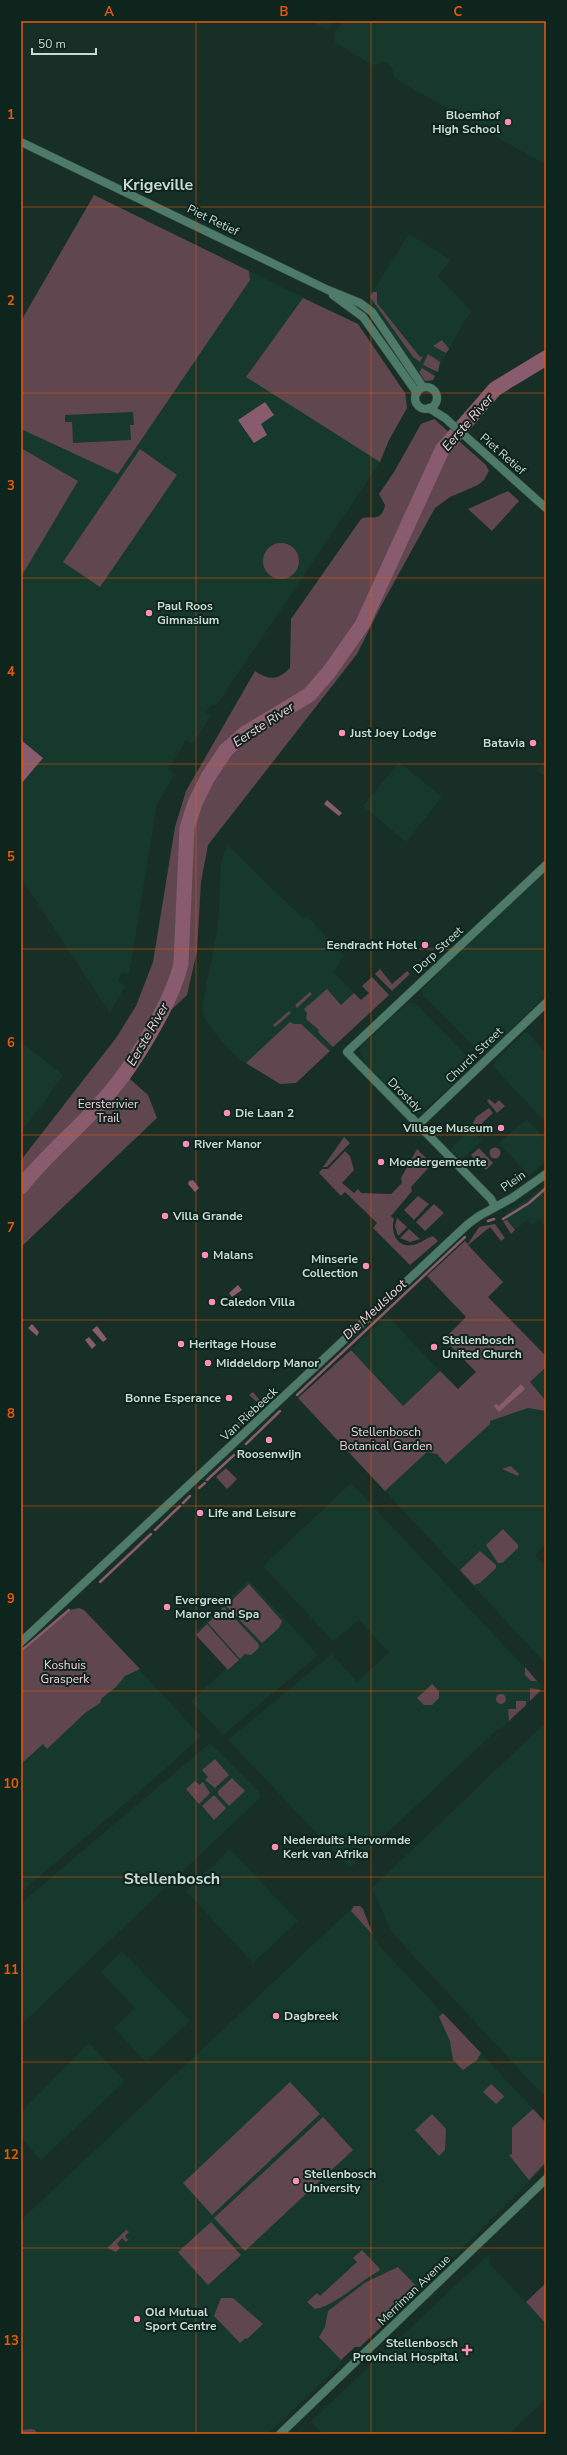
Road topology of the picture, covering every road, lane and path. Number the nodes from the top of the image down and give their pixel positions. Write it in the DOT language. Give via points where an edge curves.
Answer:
graph roads {
  1 [pos="21,142"];
  2 [pos="328,290"];
  3 [pos="423,387"];
  4 [pos="417,393"];
  5 [pos="436,402"];
  6 [pos="429,408"];
  7 [pos="445,418"];
  8 [pos="546,508"];
  9 [pos="546,865"];
  10 [pos="546,1003"];
  11 [pos="347,1052"];
  12 [pos="418,1125"];
  13 [pos="545,1172"];
  14 [pos="496,1207"];
  15 [pos="21,1642"];
  16 [pos="546,2179"];
  17 [pos="280,2434"];
  1 -- 2 [label="street, Piet Retief"];
  2 -- 3 [label="street, Piet Retief" via="360,303 372,312"];
  2 -- 4 [label="street, Piet Retief" via="363,317"];
  3 -- 4 [label="street"];
  3 -- 5 [label="street" via="434,390"];
  4 -- 6 [label="street" via="418,404"];
  5 -- 6 [label="street"];
  5 -- 7 [label="street, Piet Retief"];
  6 -- 7 [label="street, Piet Retief"];
  7 -- 8 [label="street, Piet Retief"];
  9 -- 11 [label="street, Dorp Street"];
  10 -- 12 [label="street, Church Street"];
  11 -- 12 [label="street, Drostdy"];
  12 -- 14 [label="street, Drostdy"];
  13 -- 14 [label="street, Plein"];
  14 -- 15 [label="street, Van Riebeeck" via="463,1229"];
  16 -- 17 [label="street, Merriman Avenue"];
}
